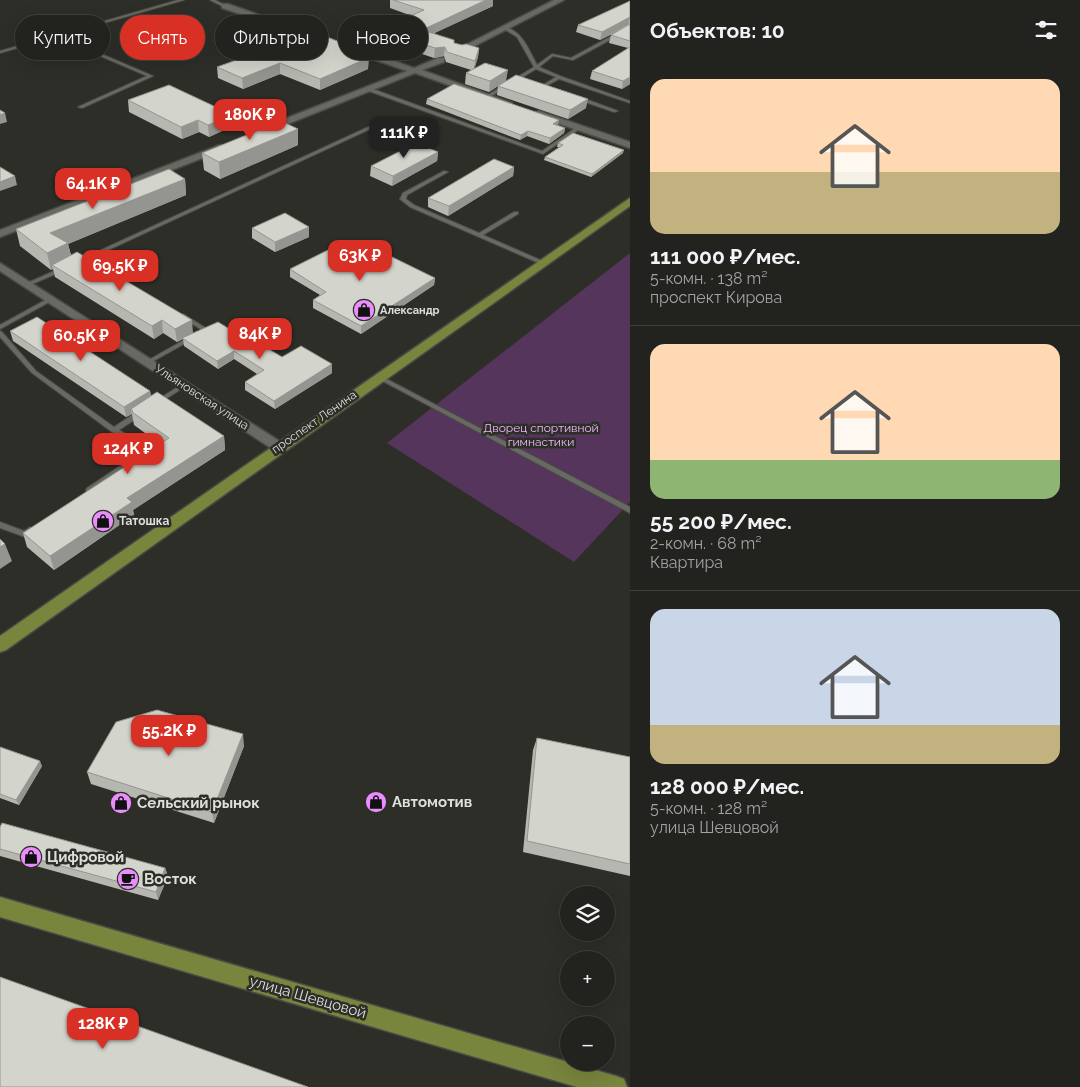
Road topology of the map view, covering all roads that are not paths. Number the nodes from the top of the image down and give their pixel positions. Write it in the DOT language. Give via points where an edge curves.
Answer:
graph roads {
  1 [pos="182,0"];
  2 [pos="212,0"];
  3 [pos="560,0"];
  4 [pos="225,6"];
  5 [pos="110,21"];
  6 [pos="630,27"];
  7 [pos="505,28"];
  8 [pos="621,31"];
  9 [pos="630,31"];
  10 [pos="334,43"];
  11 [pos="15,48"];
  12 [pos="458,51"];
  13 [pos="0,52"];
  14 [pos="110,59"];
  15 [pos="386,60"];
  16 [pos="441,60"];
  17 [pos="536,67"];
  18 [pos="416,70"];
  19 [pos="559,77"];
  20 [pos="368,89"];
  21 [pos="552,90"];
  22 [pos="488,96"];
  23 [pos="570,96"];
  24 [pos="630,102"];
  25 [pos="515,105"];
  26 [pos="80,107"];
  27 [pos="616,111"];
  28 [pos="534,112"];
  29 [pos="379,124"];
  30 [pos="579,128"];
  31 [pos="258,133"];
  32 [pos="230,144"];
  33 [pos="630,145"];
  34 [pos="446,172"];
  35 [pos="630,201"];
  36 [pos="516,212"];
  37 [pos="0,234"];
  38 [pos="479,235"];
  39 [pos="87,258"];
  40 [pos="543,263"];
  41 [pos="0,266"];
  42 [pos="121,278"];
  43 [pos="28,284"];
  44 [pos="51,299"];
  45 [pos="181,314"];
  46 [pos="0,327"];
  47 [pos="0,333"];
  48 [pos="148,362"];
  49 [pos="379,377"];
  50 [pos="184,385"];
  51 [pos="153,405"];
  52 [pos="145,410"];
  53 [pos="114,430"];
  54 [pos="279,447"];
  55 [pos="83,495"];
  56 [pos="630,510"];
  57 [pos="0,525"];
  58 [pos="33,528"];
  59 [pos="0,645"];
  60 [pos="0,907"];
  61 [pos="616,1087"];
  1 -- 5 [label="lane"];
  2 -- 4 [label="lane"];
  3 -- 7 [label="street"];
  4 -- 10 [label="street"];
  6 -- 8 [label="lane"];
  7 -- 12 [label="street"];
  7 -- 17 [label="lane" via="519,36"];
  8 -- 9 [label="lane"];
  8 -- 17 [label="lane" via="572,59 552,54"];
  11 -- 13 [label="lane"];
  14 -- 26 [label="lane" via="151,76"];
  15 -- 18 [label="street"];
  16 -- 18 [label="street"];
  17 -- 19 [label="lane"];
  17 -- 22 [label="lane"];
  18 -- 20 [label="street"];
  18 -- 22 [label="street"];
  19 -- 21 [label="lane" via="543,86"];
  19 -- 24 [label="lane"];
  20 -- 30 [label="lane" via="543,153"];
  20 -- 31 [label="street"];
  22 -- 25 [label="street"];
  23 -- 27 [label="lane"];
  28 -- 30 [label="street"];
  29 -- 39 [label="lane"];
  30 -- 33 [label="street"];
  32 -- 37 [label="street"];
  34 -- 38 [label="lane" via="405,194 403,199"];
  35 -- 40 [label="main road, проспект Ленина"];
  36 -- 38 [label="lane"];
  38 -- 40 [label="lane"];
  39 -- 42 [label="lane"];
  39 -- 43 [label="lane"];
  40 -- 49 [label="main road, проспект Ленина"];
  41 -- 43 [label="street, Ульяновская улица"];
  43 -- 44 [label="street, Ульяновская улица"];
  44 -- 46 [label="lane"];
  44 -- 48 [label="street, Ульяновская улица"];
  45 -- 48 [label="lane" via="206,330"];
  47 -- 53 [label="lane" via="34,372"];
  48 -- 50 [label="street, Ульяновская улица"];
  49 -- 54 [label="main road, проспект Ленина"];
  49 -- 56 [label="lane"];
  50 -- 51 [label="lane"];
  50 -- 54 [label="street, Ульяновская улица"];
  52 -- 53 [label="lane"];
  53 -- 55 [label="lane" via="149,450"];
  54 -- 59 [label="main road, проспект Ленина"];
  57 -- 58 [label="lane" via="25,534"];
  60 -- 61 [label="main road, улица Шевцовой"];
}
